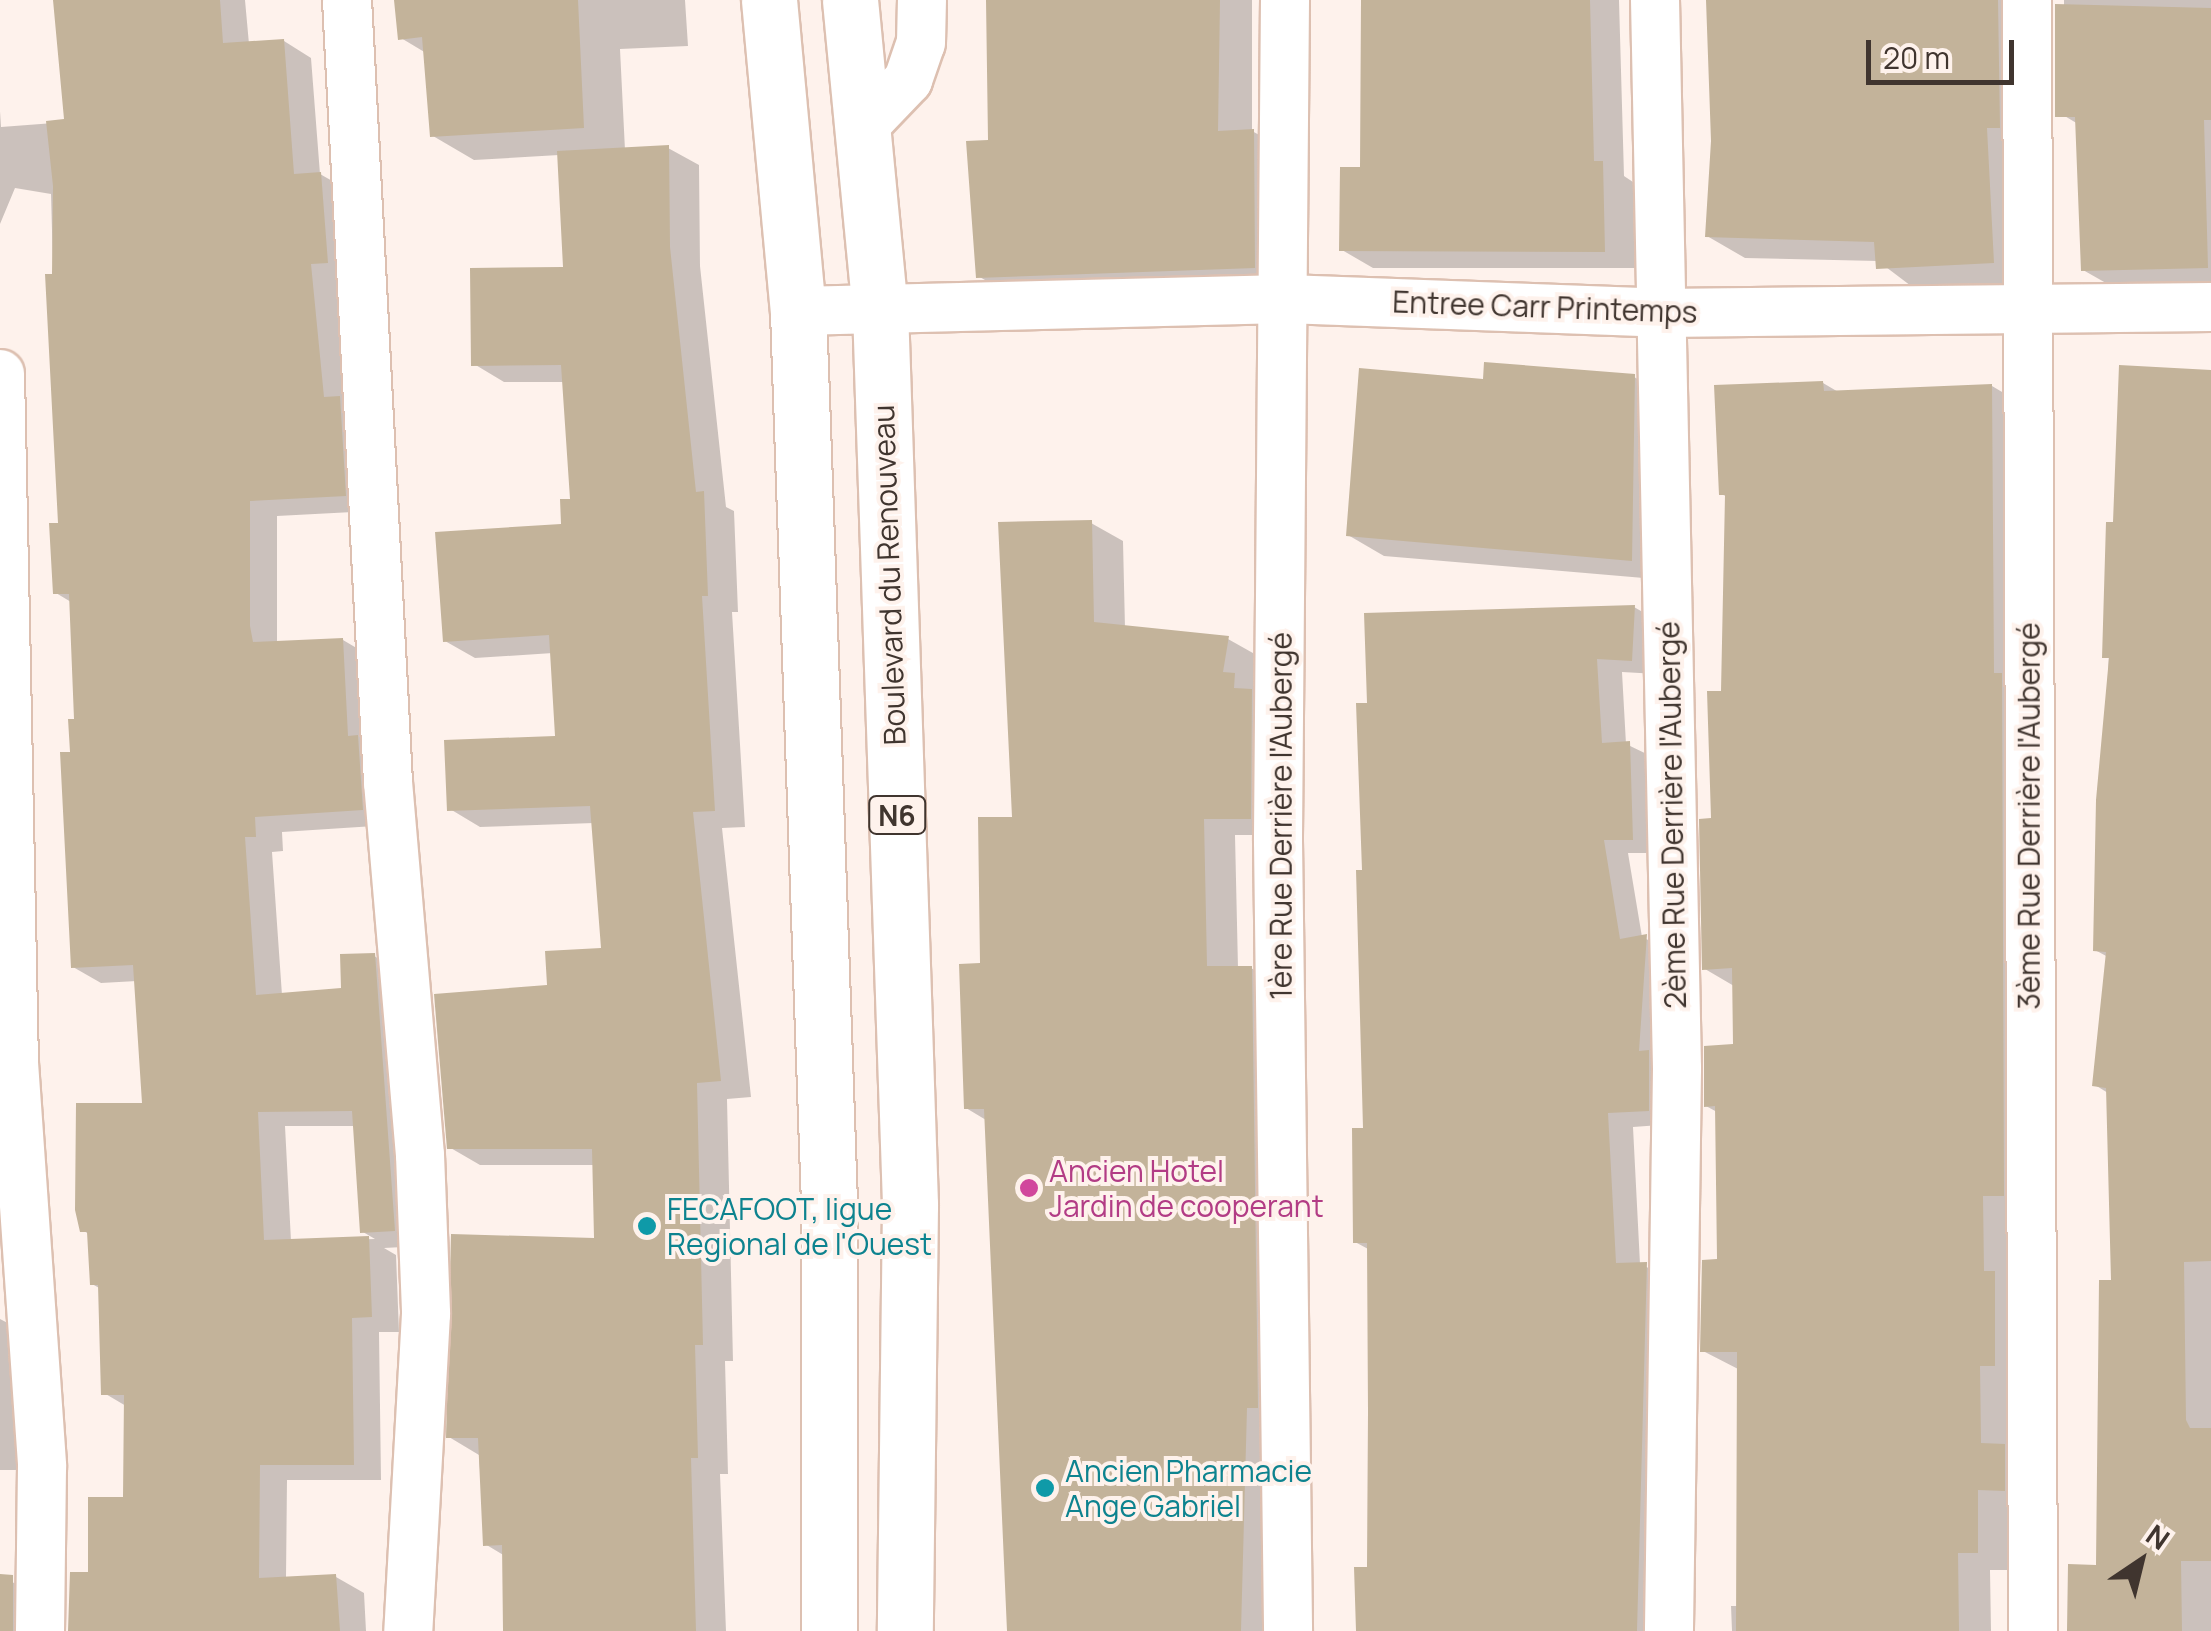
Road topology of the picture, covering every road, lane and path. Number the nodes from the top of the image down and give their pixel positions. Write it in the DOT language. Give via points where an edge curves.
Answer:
graph roads {
  1 [pos="346,0"];
  2 [pos="769,0"];
  3 [pos="850,0"];
  4 [pos="922,0"];
  5 [pos="1285,0"];
  6 [pos="1654,0"];
  7 [pos="2027,0"];
  8 [pos="866,124"];
  9 [pos="1286,300"];
  10 [pos="2026,304"];
  11 [pos="2211,306"];
  12 [pos="880,309"];
  13 [pos="798,311"];
  14 [pos="1662,313"];
  15 [pos="0,374"];
  16 [pos="827,1286"];
  17 [pos="909,1292"];
  18 [pos="40,1631"];
  19 [pos="408,1631"];
  20 [pos="828,1631"];
  21 [pos="905,1631"];
  22 [pos="1288,1631"];
  23 [pos="1669,1631"];
  24 [pos="2033,1631"];
  1 -- 19 [label="street" via="388,782 426,1294"];
  2 -- 13 [label="highway"];
  3 -- 8 [label="highway, Boulevard du Renouveau / N6"];
  4 -- 8 [label="street" via="922,43 908,80"];
  5 -- 9 [label="street, 1ère Rue Derrière l'Aubergé"];
  6 -- 14 [label="street, 2ème Rue Derrière l'Aubergé"];
  7 -- 10 [label="street, 3ème Rue Derrière l'Aubergé"];
  8 -- 12 [label="highway, Boulevard du Renouveau / N6"];
  9 -- 12 [label="street, Entree Carr Printemps"];
  9 -- 14 [label="street, Entree Carr Printemps"];
  9 -- 22 [label="street, 1ère Rue Derrière l'Aubergé" via="1278,841"];
  10 -- 11 [label="street, Entree Carr Printemps"];
  10 -- 14 [label="street, Entree Carr Printemps"];
  10 -- 24 [label="street, 3ème Rue Derrière l'Aubergé"];
  12 -- 13 [label="street, Entree Carr Printemps"];
  12 -- 17 [label="highway, Boulevard du Renouveau / N6"];
  13 -- 16 [label="highway"];
  14 -- 23 [label="street, 2ème Rue Derrière l'Aubergé" via="1677,1068"];
  15 -- 18 [label="street" via="14,1063 42,1467"];
  16 -- 17 [label="highway"];
  16 -- 20 [label="highway"];
  17 -- 21 [label="highway, Boulevard du Renouveau / N6"];
}
